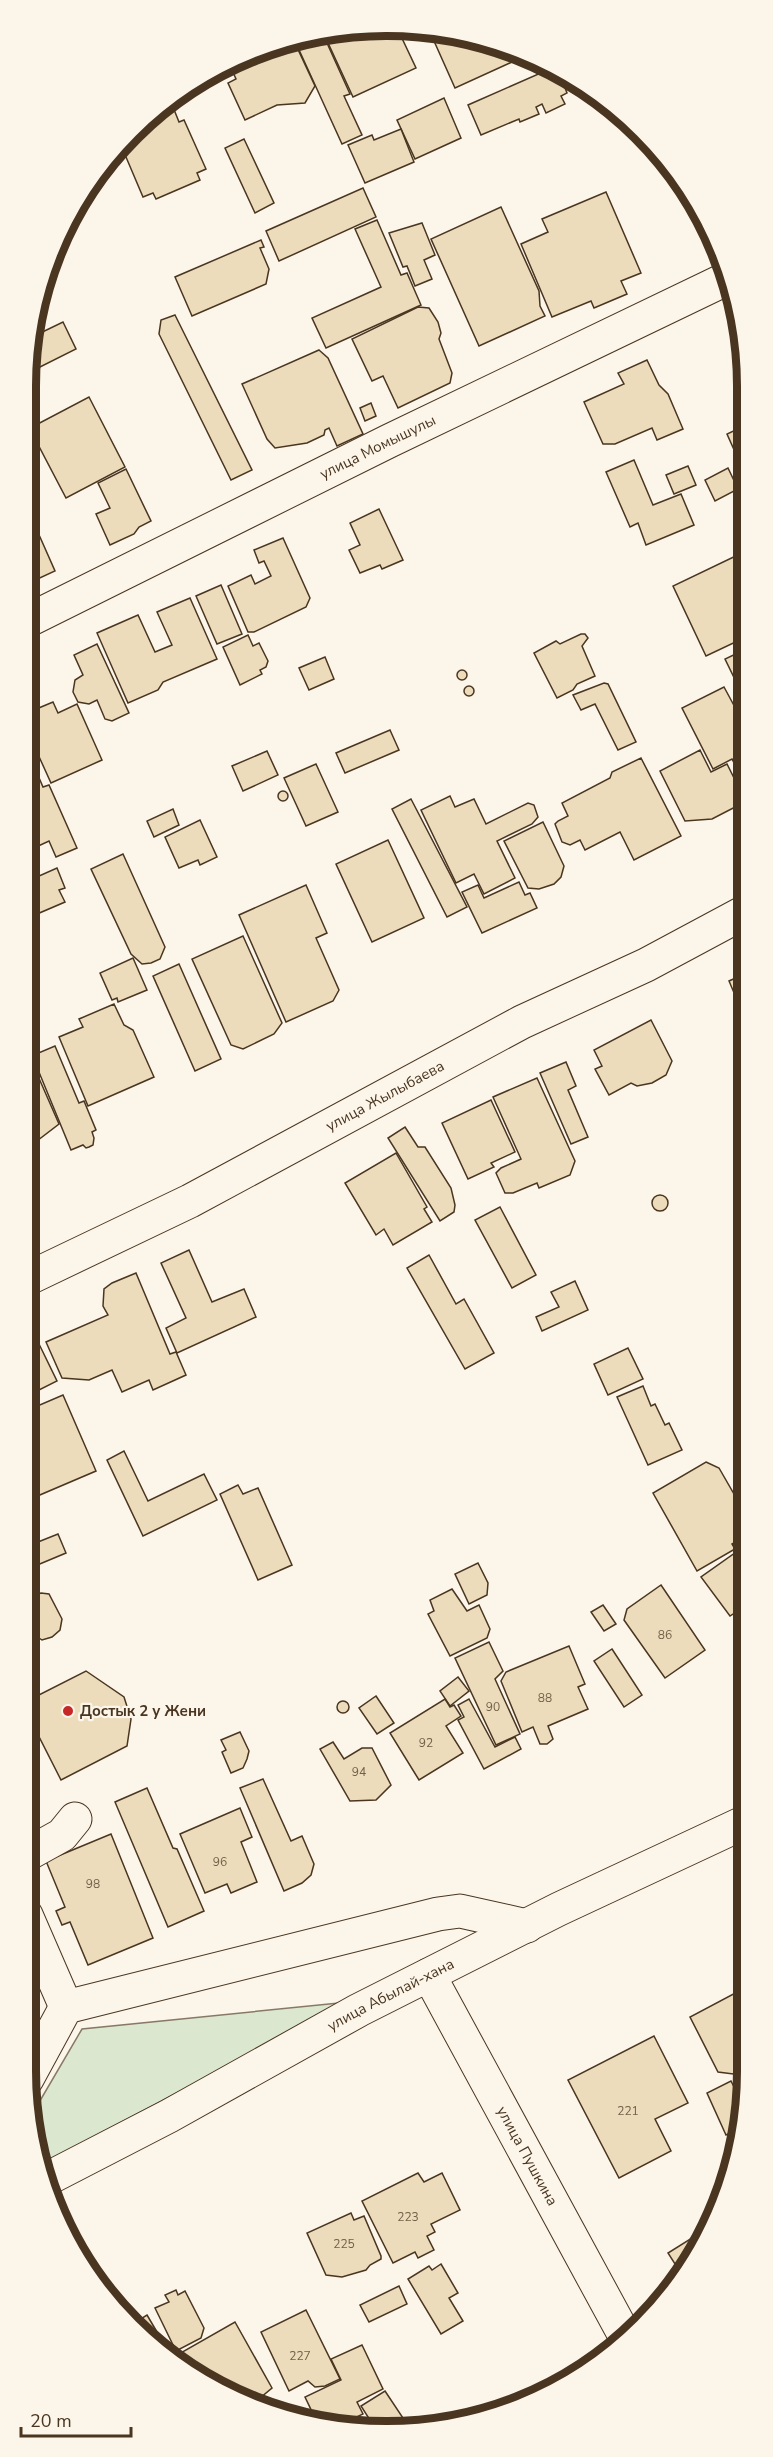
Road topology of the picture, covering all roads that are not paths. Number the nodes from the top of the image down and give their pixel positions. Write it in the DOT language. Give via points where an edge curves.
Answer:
graph roads {
  1 [pos="720,282"];
  2 [pos="36,617"];
  3 [pos="737,917"];
  4 [pos="36,1275"];
  5 [pos="75,1819"];
  6 [pos="737,1826"];
  7 [pos="36,1849"];
  8 [pos="527,1926"];
  9 [pos="36,1938"];
  10 [pos="429,1975"];
  11 [pos="66,2007"];
  12 [pos="36,2062"];
  13 [pos="53,2175"];
  14 [pos="622,2330"];
  1 -- 2 [label="street, улица Момышулы"];
  3 -- 4 [label="street, улица Жылыбаева" via="522,1022 190,1201"];
  5 -- 7 [label="street" via="62,1835"];
  6 -- 8 [label="street, улица Абылай-хана"];
  8 -- 10 [label="street, улица Абылай-хана"];
  8 -- 11 [label="street" via="460,1911 438,1914"];
  9 -- 11 [label="street"];
  10 -- 13 [label="street, улица Абылай-хана"];
  10 -- 14 [label="street, улица Пушкина"];
  11 -- 12 [label="street"];
}
